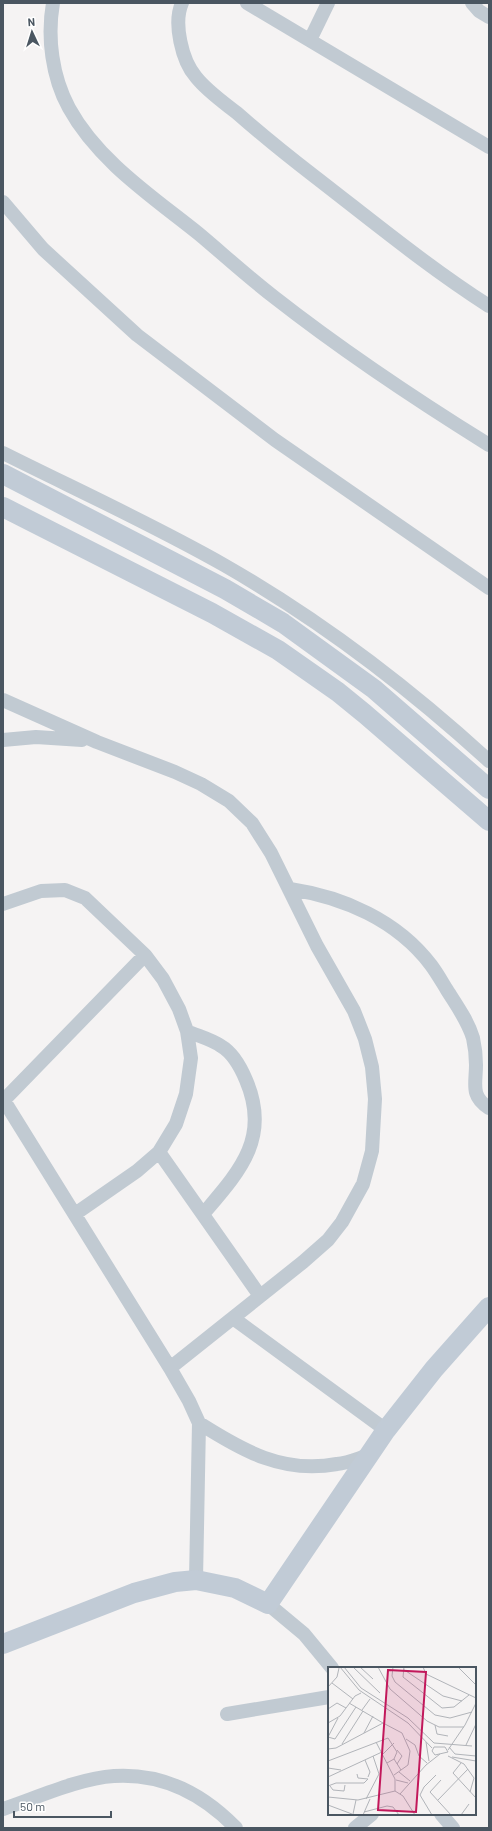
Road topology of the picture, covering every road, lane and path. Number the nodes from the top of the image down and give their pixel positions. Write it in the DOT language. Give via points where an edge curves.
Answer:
graph roads {
  1 [pos="54,3"];
  2 [pos="182,3"];
  3 [pos="247,3"];
  4 [pos="328,3"];
  5 [pos="472,3"];
  6 [pos="489,17"];
  7 [pos="310,40"];
  8 [pos="489,147"];
  9 [pos="3,202"];
  10 [pos="489,306"];
  11 [pos="489,445"];
  12 [pos="3,453"];
  13 [pos="3,474"];
  14 [pos="3,507"];
  15 [pos="489,588"];
  16 [pos="3,700"];
  17 [pos="3,740"];
  18 [pos="97,742"];
  19 [pos="489,760"];
  20 [pos="489,789"];
  21 [pos="489,821"];
  22 [pos="290,889"];
  23 [pos="3,904"];
  24 [pos="145,955"];
  25 [pos="187,1031"];
  26 [pos="3,1100"];
  27 [pos="489,1108"];
  28 [pos="160,1152"];
  29 [pos="76,1214"];
  30 [pos="204,1214"];
  31 [pos="260,1296"];
  32 [pos="489,1307"];
  33 [pos="233,1318"];
  34 [pos="170,1368"];
  35 [pos="199,1423"];
  36 [pos="386,1430"];
  37 [pos="369,1455"];
  38 [pos="196,1580"];
  39 [pos="268,1604"];
  40 [pos="3,1644"];
  41 [pos="331,1667"];
  42 [pos="328,1697"];
  43 [pos="227,1714"];
  44 [pos="3,1809"];
  45 [pos="371,1815"];
  46 [pos="442,1815"];
  47 [pos="236,1828"];
  48 [pos="355,1828"];
  49 [pos="453,1828"];
  1 -- 11 [label="street" via="52,43 56,77 68,107 97,148 130,179 274,297 415,400"];
  2 -- 10 [label="street" via="179,34 185,59 195,77 286,154 393,237"];
  3 -- 7 [label="street"];
  4 -- 7 [label="street"];
  5 -- 6 [label="street"];
  7 -- 8 [label="street"];
  9 -- 15 [label="street" via="43,249 137,335 275,440"];
  12 -- 19 [label="street" via="178,540 264,589 382,670"];
  13 -- 20 [label="street" via="225,589 283,623 381,694"];
  14 -- 21 [label="street" via="212,613 278,650 365,714"];
  16 -- 18 [label="street"];
  17 -- 18 [label="street" via="57,737"];
  18 -- 22 [label="street" via="175,772 229,801 252,823"];
  22 -- 27 [label="street" via="322,895 356,907 389,926 431,964 465,1019 476,1053 474,1085 482,1103"];
  22 -- 31 [label="street" via="316,946 354,1011 365,1039 372,1067 375,1098 372,1150 363,1184 342,1222 328,1240"];
  23 -- 24 [label="street" via="41,891 65,890 85,898"];
  24 -- 25 [label="street" via="163,979"];
  24 -- 26 [label="street"];
  25 -- 28 [label="street" via="191,1058 186,1094 176,1124"];
  25 -- 30 [label="street" via="222,1046 232,1057 251,1092 255,1111 254,1131 246,1158 235,1177"];
  26 -- 29 [label="street"];
  28 -- 29 [label="street"];
  28 -- 30 [label="street"];
  29 -- 34 [label="street"];
  30 -- 31 [label="street"];
  31 -- 33 [label="street"];
  32 -- 36 [label="street" via="434,1369"];
  33 -- 34 [label="street"];
  33 -- 36 [label="street"];
  34 -- 35 [label="street"];
  35 -- 37 [label="street" via="240,1448 285,1465 337,1464"];
  35 -- 38 [label="street"];
  36 -- 37 [label="street"];
  37 -- 39 [label="street"];
  38 -- 39 [label="street" via="234,1588"];
  38 -- 40 [label="street" via="175,1582 134,1593"];
  39 -- 41 [label="street" via="304,1634"];
  42 -- 43 [label="street"];
  44 -- 47 [label="street" via="79,1783 113,1776 142,1776 166,1781 187,1790"];
  45 -- 48 [label="street"];
  46 -- 49 [label="street"];
}
